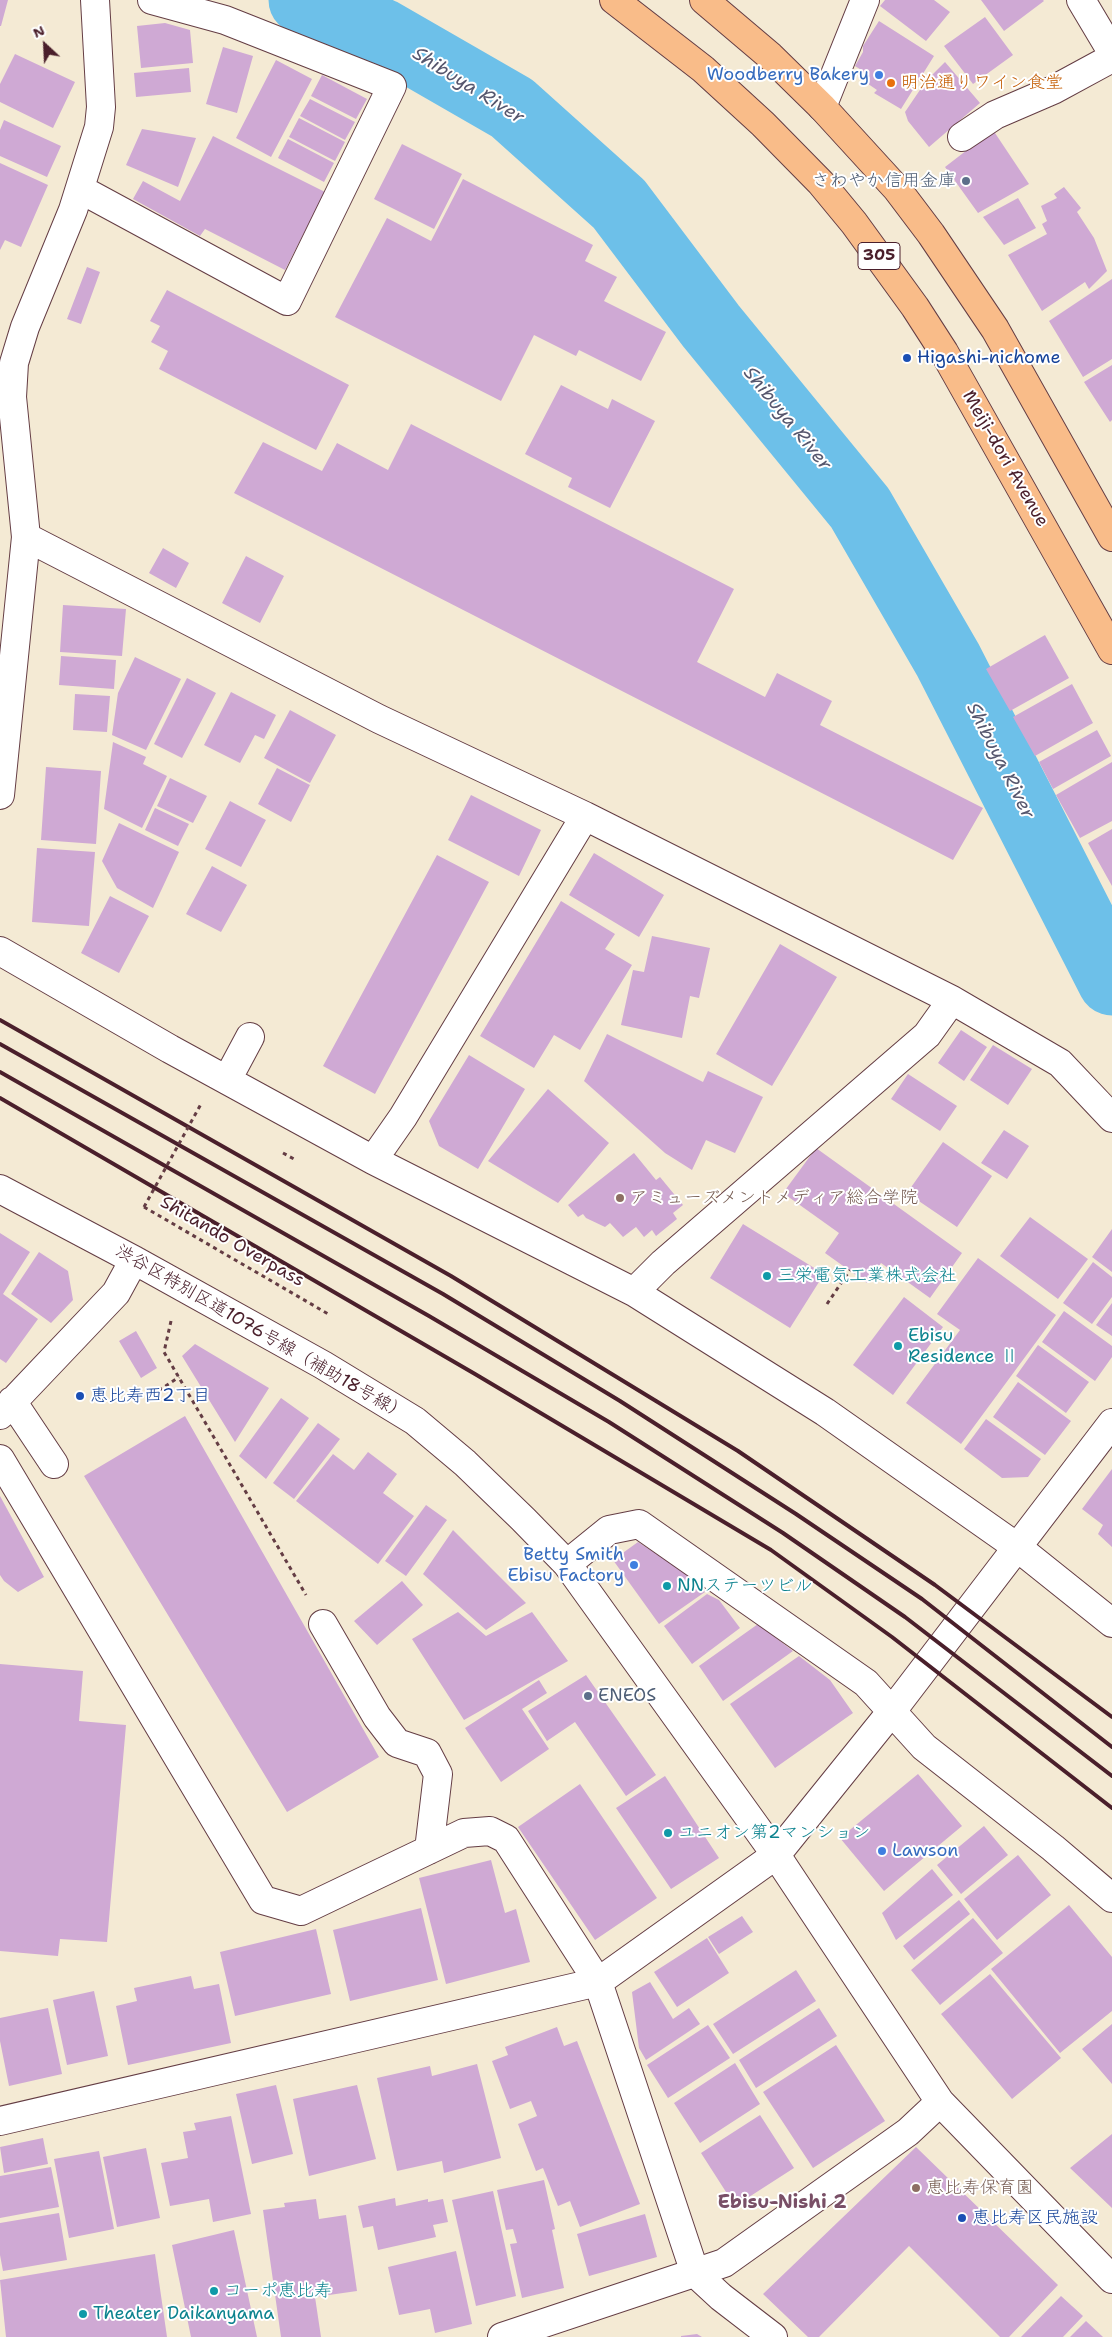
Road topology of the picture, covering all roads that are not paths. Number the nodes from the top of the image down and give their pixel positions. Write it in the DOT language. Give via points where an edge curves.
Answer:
graph roads {
  1 [pos="95,0"];
  2 [pos="152,0"];
  3 [pos="614,0"];
  4 [pos="704,0"];
  5 [pos="865,0"];
  6 [pos="1081,0"];
  7 [pos="1112,52"];
  8 [pos="1112,58"];
  9 [pos="822,107"];
  10 [pos="962,137"];
  11 [pos="80,190"];
  12 [pos="7,353"];
  13 [pos="26,537"];
  14 [pos="1112,537"];
  15 [pos="1112,650"];
  16 [pos="0,795"];
  17 [pos="585,816"];
  18 [pos="0,951"];
  19 [pos="952,1000"];
  20 [pos="250,1037"];
  21 [pos="226,1080"];
  22 [pos="1112,1118"];
  23 [pos="373,1160"];
  24 [pos="4,1191"];
  25 [pos="134,1260"];
  26 [pos="634,1292"];
  27 [pos="6,1408"];
  28 [pos="1112,1423"];
  29 [pos="0,1460"];
  30 [pos="54,1464"];
  31 [pos="1017,1547"];
  32 [pos="567,1564"];
  33 [pos="1112,1623"];
  34 [pos="323,1624"];
  35 [pos="892,1712"];
  36 [pos="429,1850"];
  37 [pos="776,1855"];
  38 [pos="1112,1898"];
  39 [pos="598,1982"];
  40 [pos="940,2102"];
  41 [pos="0,2121"];
  42 [pos="695,2273"];
  43 [pos="1112,2279"];
  44 [pos="502,2337"];
  45 [pos="773,2337"];
  1 -- 11 [label="street" via="101,107 99,127"];
  2 -- 11 [label="street" via="225,20 392,86 287,301"];
  3 -- 15 [label="main road, Meiji-dori Avenue / 305" via="703,68 821,183 854,223 944,352"];
  4 -- 9 [label="main road" via="770,56"];
  5 -- 9 [label="street"];
  6 -- 7 [label="street"];
  8 -- 10 [label="street" via="1053,90 994,115"];
  9 -- 14 [label="main road" via="897,189 964,281 995,329"];
  11 -- 12 [label="street" via="25,327"];
  12 -- 13 [label="street"];
  13 -- 16 [label="street"];
  13 -- 17 [label="street" via="412,746"];
  17 -- 19 [label="street"];
  17 -- 23 [label="street" via="403,1117"];
  18 -- 21 [label="street"];
  19 -- 22 [label="street" via="1060,1063"];
  19 -- 26 [label="street" via="927,1035 663,1263"];
  20 -- 21 [label="street"];
  21 -- 23 [label="street"];
  23 -- 26 [label="street"];
  24 -- 25 [label="street, 渋谷区特別区道1076号線（補助18号線）"];
  25 -- 27 [label="street" via="116,1293"];
  25 -- 32 [label="street, 渋谷区特別区道1076号線（補助18号線）" via="360,1386 415,1421 465,1463"];
  26 -- 31 [label="street" via="825,1412"];
  27 -- 30 [label="street"];
  28 -- 31 [label="street"];
  29 -- 36 [label="street" via="263,1900 301,1911"];
  31 -- 33 [label="street"];
  31 -- 35 [label="street"];
  32 -- 35 [label="street" via="609,1530 639,1524 866,1683"];
  32 -- 37 [label="street, 渋谷区特別区道1076号線（補助18号線）"];
  34 -- 36 [label="street" via="377,1717 397,1743 427,1753 438,1774"];
  35 -- 37 [label="street"];
  35 -- 38 [label="street" via="924,1747"];
  36 -- 39 [label="street" via="464,1833 490,1831 506,1840"];
  37 -- 39 [label="street"];
  37 -- 40 [label="street, 渋谷区特別区道1076号線（補助18号線）"];
  39 -- 41 [label="street"];
  39 -- 42 [label="street"];
  40 -- 42 [label="street" via="908,2132 724,2263"];
  40 -- 43 [label="street, 渋谷区特別区道1076号線（補助18号線）"];
  42 -- 44 [label="street"];
  42 -- 45 [label="street"];
}
